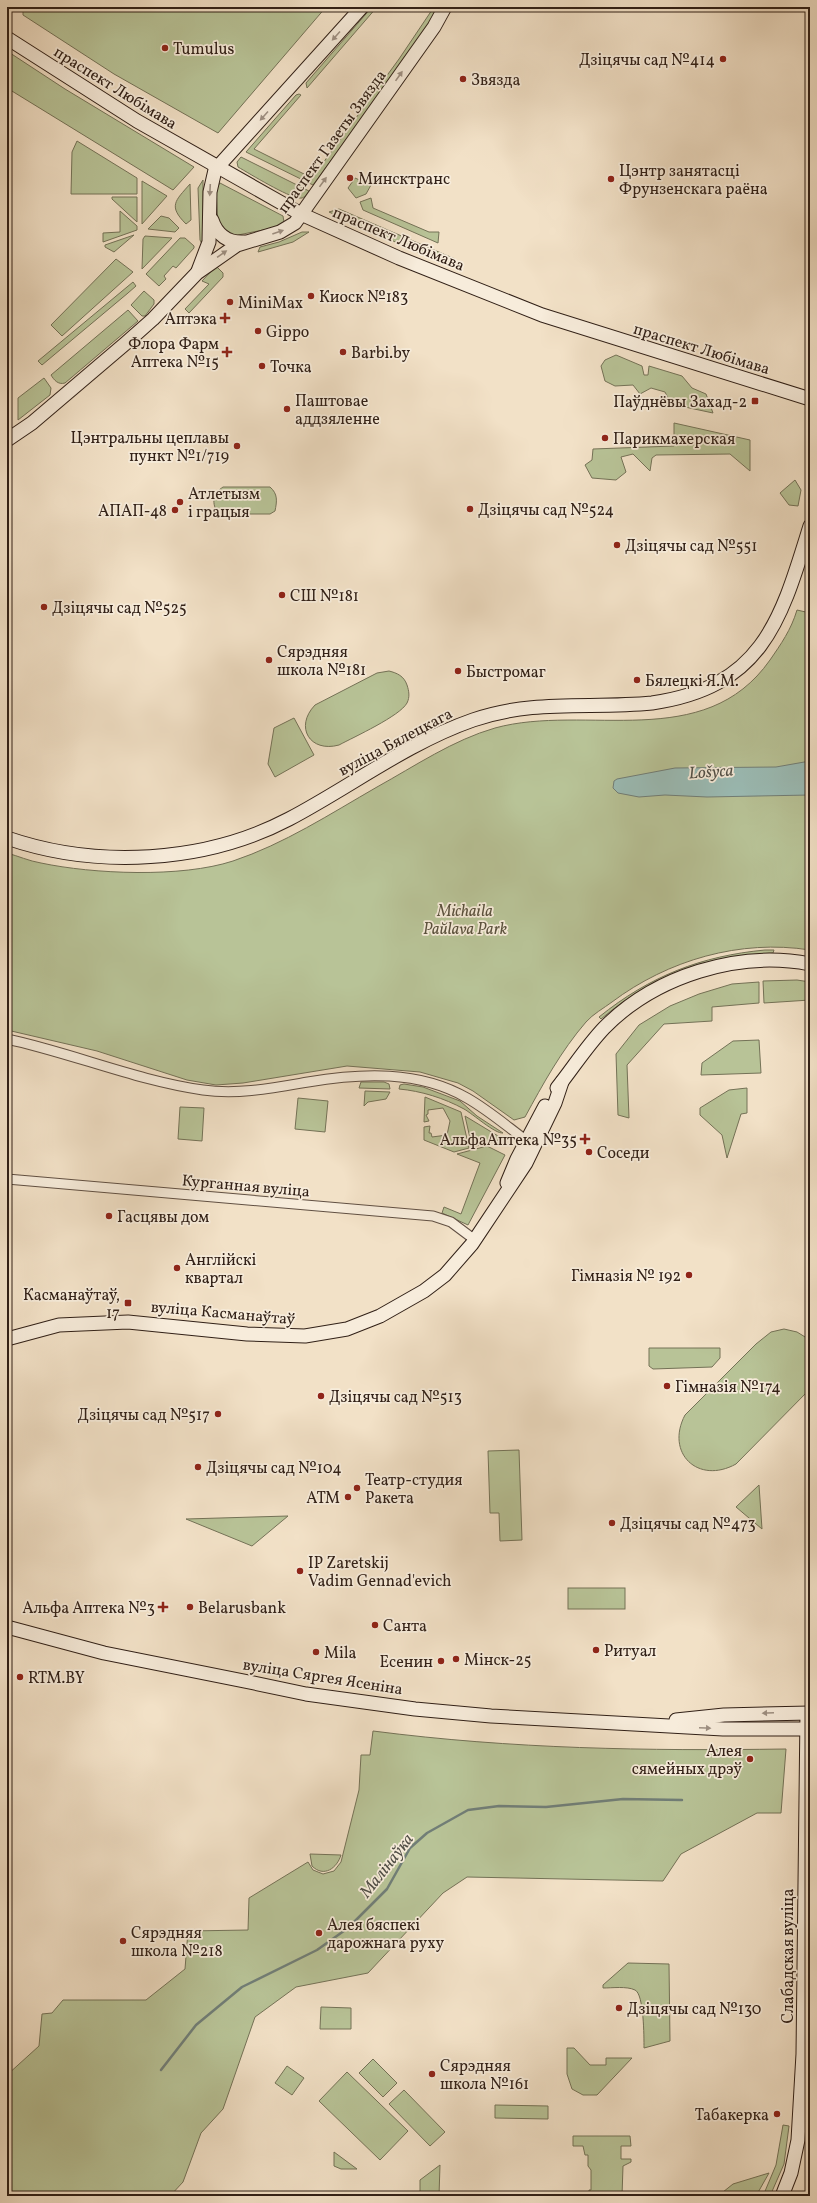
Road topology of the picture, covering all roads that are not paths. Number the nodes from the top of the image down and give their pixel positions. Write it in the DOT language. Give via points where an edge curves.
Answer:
graph roads {
  1 [pos="362,7"];
  2 [pos="445,7"];
  3 [pos="7,38"];
  4 [pos="216,168"];
  5 [pos="210,214"];
  6 [pos="301,214"];
  7 [pos="244,242"];
  8 [pos="197,273"];
  9 [pos="810,399"];
  10 [pos="53,404"];
  11 [pos="7,432"];
  12 [pos="7,440"];
  13 [pos="810,526"];
  14 [pos="7,838"];
  15 [pos="810,964"];
  16 [pos="7,1039"];
  17 [pos="530,1144"];
  18 [pos="7,1179"];
  19 [pos="476,1240"];
  20 [pos="7,1338"];
  21 [pos="7,1627"];
  22 [pos="809,1713"];
  23 [pos="638,1724"];
  24 [pos="808,1729"];
  25 [pos="782,2196"];
  1 -- 4 [label="main road, праспект Газеты Звязда, one-way"];
  6 -- 2 [label="main road, праспект Газеты Звязда, one-way" via="434,27"];
  3 -- 4 [label="main road, праспект Любімава"];
  4 -- 5 [label="main road, праспект Газеты Звязда, one-way" via="210,186"];
  4 -- 6 [label="main road, праспект Любімава"];
  5 -- 7 [label="main road" via="213,225 220,235 232,241"];
  5 -- 8 [label="main road, праспект Газеты Звязда" via="209,244"];
  7 -- 6 [label="main road, праспект Газеты Звязда, one-way" via="289,228"];
  6 -- 9 [label="main road, праспект Любімава" via="399,258 542,315"];
  8 -- 7 [label="main road, праспект Газеты Звязда, one-way"];
  8 -- 10 [label="main road, праспект Газеты Звязда" via="145,327"];
  10 -- 11 [label="main road, праспект Газеты Звязда"];
  10 -- 12 [label="main road, праспект Газеты Звязда" via="32,423"];
  13 -- 14 [label="main road, вуліца Бялецкага" via="785,603 767,637 734,672 703,690 646,704 529,706 473,720 434,736 290,819 242,840 212,849 159,856 86,854 47,850"];
  15 -- 17 [label="main road, вуліца Касманаўтаў" via="760,960 736,963 704,970 674,981 648,995 618,1015 587,1047 548,1099"];
  16 -- 17 [label="street" via="203,1090 250,1091 347,1076 417,1080 450,1089 468,1098"];
  17 -- 19 [label="main road, вуліца Касманаўтаў" via="508,1177 503,1196"];
  18 -- 19 [label="street, Курганная вуліца" via="433,1216 451,1222"];
  19 -- 20 [label="main road, вуліца Касманаўтаў" via="445,1275 424,1291 380,1316 347,1329 305,1336 278,1336 159,1323 83,1323 59,1325"];
  21 -- 23 [label="main road, вуліца Сяргея Ясеніна" via="104,1653 306,1694 415,1709 491,1716"];
  22 -- 23 [label="main road, вуліца Сяргея Ясеніна, one-way" via="724,1715"];
  22 -- 24 [label="main road, Слабадская вуліца"];
  23 -- 24 [label="main road, вуліца Сяргея Ясеніна, one-way" via="723,1729"];
  24 -- 25 [label="main road, Слабадская вуліца" via="804,2054 798,2140 791,2173"];
}
